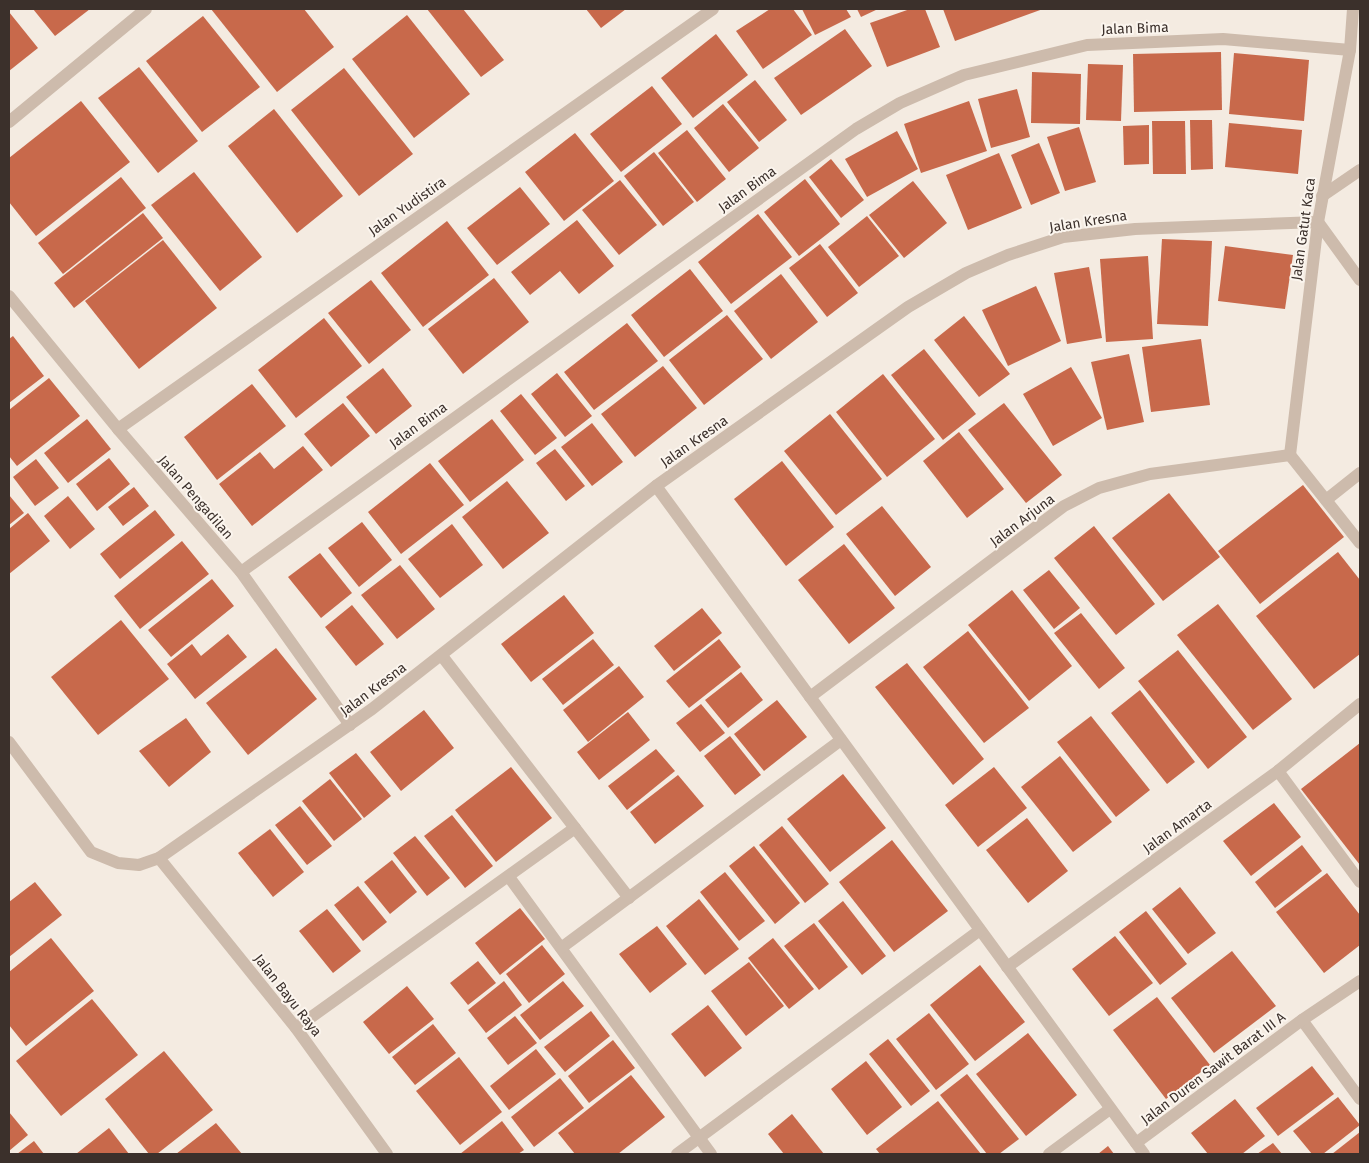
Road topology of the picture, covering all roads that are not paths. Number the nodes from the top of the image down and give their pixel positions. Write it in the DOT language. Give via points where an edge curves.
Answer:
graph roads {
  1 [pos="146,9"];
  2 [pos="712,9"];
  3 [pos="1353,9"];
  4 [pos="1350,50"];
  5 [pos="9,122"];
  6 [pos="1360,170"];
  7 [pos="1322,196"];
  8 [pos="1318,222"];
  9 [pos="1360,280"];
  10 [pos="9,296"];
  11 [pos="118,429"];
  12 [pos="1290,454"];
  13 [pos="1360,473"];
  14 [pos="656,486"];
  15 [pos="1326,500"];
  16 [pos="1360,543"];
  17 [pos="241,572"];
  18 [pos="442,656"];
  19 [pos="810,697"];
  20 [pos="1360,704"];
  21 [pos="350,725"];
  22 [pos="841,740"];
  23 [pos="9,742"];
  24 [pos="1278,771"];
  25 [pos="576,828"];
  26 [pos="158,858"];
  27 [pos="510,877"];
  28 [pos="1360,882"];
  29 [pos="629,898"];
  30 [pos="980,930"];
  31 [pos="562,948"];
  32 [pos="1007,966"];
  33 [pos="1360,981"];
  34 [pos="1302,1020"];
  35 [pos="296,1028"];
  36 [pos="1359,1096"];
  37 [pos="1110,1109"];
  38 [pos="699,1138"];
  39 [pos="1136,1143"];
  40 [pos="387,1154"];
  41 [pos="677,1154"];
  42 [pos="711,1154"];
  43 [pos="1049,1154"];
  44 [pos="1144,1154"];
  1 -- 5 [label="street"];
  2 -- 11 [label="street, Jalan Yudistira"];
  3 -- 4 [label="street, Jalan Gatut Kaca"];
  4 -- 7 [label="street, Jalan Gatut Kaca"];
  4 -- 17 [label="street, Jalan Bima" via="1223,39 1087,45 964,75 900,103 856,130"];
  6 -- 7 [label="street"];
  7 -- 8 [label="street, Jalan Gatut Kaca"];
  8 -- 9 [label="street"];
  8 -- 12 [label="street, Jalan Gatut Kaca"];
  8 -- 14 [label="street, Jalan Kresna" via="1135,229 1063,237 1008,255 966,273 908,307"];
  10 -- 11 [label="street, Jalan Pengadilan"];
  11 -- 17 [label="street, Jalan Pengadilan"];
  12 -- 15 [label="street"];
  12 -- 19 [label="street, Jalan Arjuna" via="1150,474 1098,488 1064,506"];
  13 -- 15 [label="street"];
  14 -- 18 [label="street, Jalan Kresna"];
  14 -- 19 [label="street"];
  15 -- 16 [label="street"];
  17 -- 21 [label="street, Jalan Pengadilan"];
  18 -- 21 [label="street, Jalan Kresna"];
  18 -- 25 [label="street"];
  19 -- 22 [label="street"];
  20 -- 24 [label="street, Jalan Amarta"];
  21 -- 26 [label="street, Jalan Kresna"];
  22 -- 29 [label="street"];
  22 -- 30 [label="street"];
  23 -- 26 [label="street, Jalan Kresna" via="91,852 118,863 140,865"];
  24 -- 28 [label="street"];
  24 -- 32 [label="street, Jalan Amarta"];
  25 -- 27 [label="street"];
  25 -- 29 [label="street"];
  26 -- 35 [label="street, Jalan Bayu Raya"];
  27 -- 31 [label="street"];
  27 -- 35 [label="street"];
  29 -- 31 [label="street"];
  30 -- 32 [label="street"];
  30 -- 38 [label="street"];
  31 -- 38 [label="street"];
  32 -- 37 [label="street"];
  33 -- 34 [label="street"];
  34 -- 36 [label="street, Jalan Duren Sawit Barat III A"];
  34 -- 39 [label="street, Jalan Duren Sawit Barat III A"];
  35 -- 40 [label="street, Jalan Bayu Raya"];
  37 -- 39 [label="street"];
  37 -- 43 [label="street"];
  38 -- 41 [label="street"];
  38 -- 42 [label="street"];
  39 -- 44 [label="street"];
}
